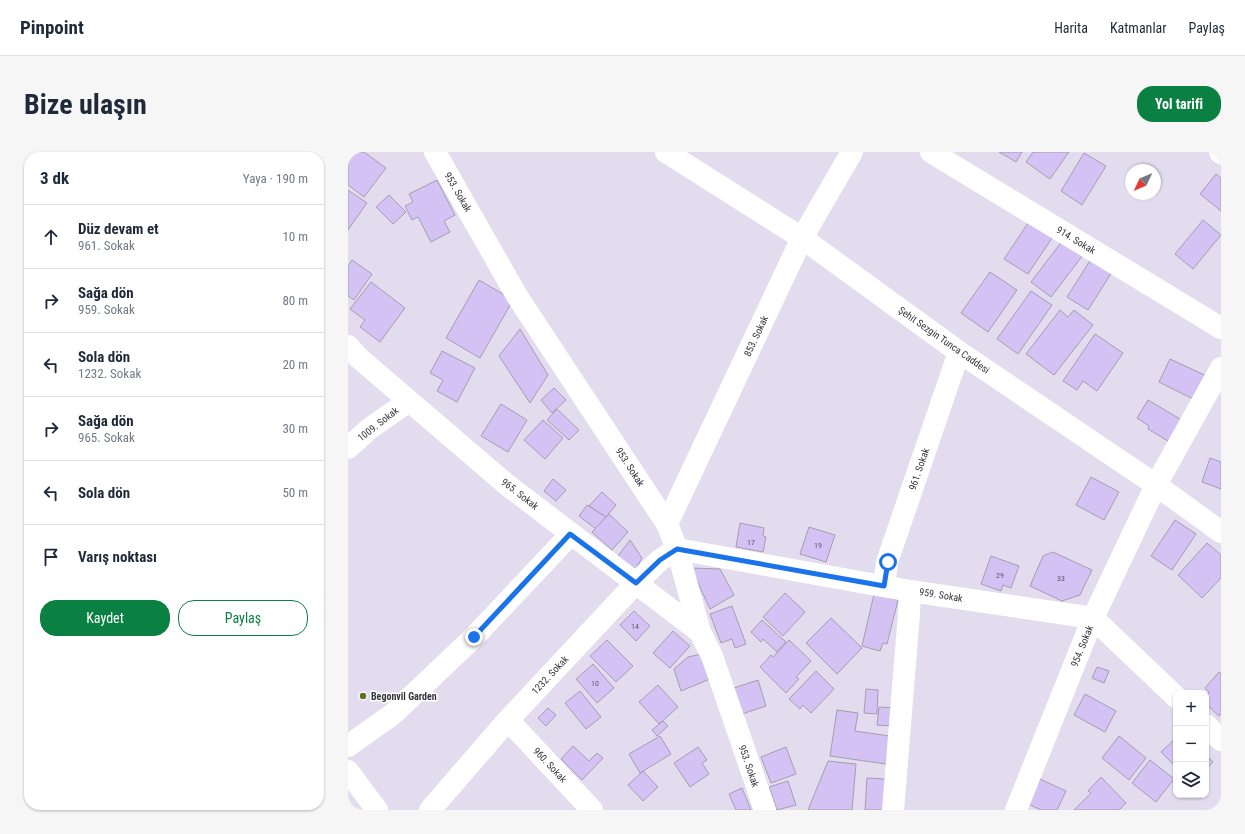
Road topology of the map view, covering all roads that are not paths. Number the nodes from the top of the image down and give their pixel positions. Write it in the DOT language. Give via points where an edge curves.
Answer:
graph roads {
  1 [pos="435,152"];
  2 [pos="666,152"];
  3 [pos="852,152"];
  4 [pos="932,152"];
  5 [pos="802,238"];
  6 [pos="1221,328"];
  7 [pos="348,346"];
  8 [pos="959,352"];
  9 [pos="1221,368"];
  10 [pos="409,401"];
  11 [pos="348,448"];
  12 [pos="1156,485"];
  13 [pos="667,524"];
  14 [pos="1221,532"];
  15 [pos="570,534"];
  16 [pos="677,549"];
  17 [pos="636,583"];
  18 [pos="884,586"];
  19 [pos="910,591"];
  20 [pos="1093,618"];
  21 [pos="700,632"];
  22 [pos="1173,694"];
  23 [pos="508,720"];
  24 [pos="1209,729"];
  25 [pos="1221,740"];
  26 [pos="348,746"];
  27 [pos="348,771"];
  28 [pos="377,810"];
  29 [pos="430,810"];
  30 [pos="592,810"];
  31 [pos="764,810"];
  32 [pos="893,810"];
  33 [pos="1016,810"];
  1 -- 13 [label="street, 953. Sokak" via="518,296"];
  2 -- 5 [label="street, Şehit Sezgin Tunca Caddesi"];
  3 -- 5 [label="street, 853. Sokak"];
  4 -- 6 [label="street, 914. Sokak"];
  5 -- 8 [label="street, Şehit Sezgin Tunca Caddesi"];
  5 -- 13 [label="street, 853. Sokak"];
  7 -- 10 [label="street, 965. Sokak"];
  8 -- 12 [label="street, Şehit Sezgin Tunca Caddesi"];
  8 -- 18 [label="street, 961. Sokak" via="888,562"];
  9 -- 12 [label="street, 954. Sokak"];
  10 -- 11 [label="street, 1009. Sokak"];
  10 -- 15 [label="street, 965. Sokak" via="506,484"];
  12 -- 14 [label="street, Şehit Sezgin Tunca Caddesi"];
  12 -- 20 [label="street, 954. Sokak"];
  13 -- 16 [label="street, 953. Sokak"];
  15 -- 17 [label="street, 965. Sokak"];
  15 -- 26 [label="street" via="474,637 393,714"];
  16 -- 17 [label="street, 1232. Sokak" via="660,560"];
  16 -- 18 [label="street, 959. Sokak"];
  16 -- 21 [label="street, 953. Sokak"];
  17 -- 21 [label="street, 965. Sokak"];
  17 -- 23 [label="street, 1232. Sokak"];
  18 -- 19 [label="street, 959. Sokak"];
  19 -- 20 [label="street, 959. Sokak"];
  19 -- 32 [label="street"];
  20 -- 22 [label="street"];
  20 -- 33 [label="street, 954. Sokak"];
  21 -- 31 [label="street, 953. Sokak" via="712,656"];
  23 -- 29 [label="street, 1232. Sokak"];
  23 -- 30 [label="street, 960. Sokak"];
  24 -- 25 [label="street"];
  27 -- 28 [label="street"];
}
